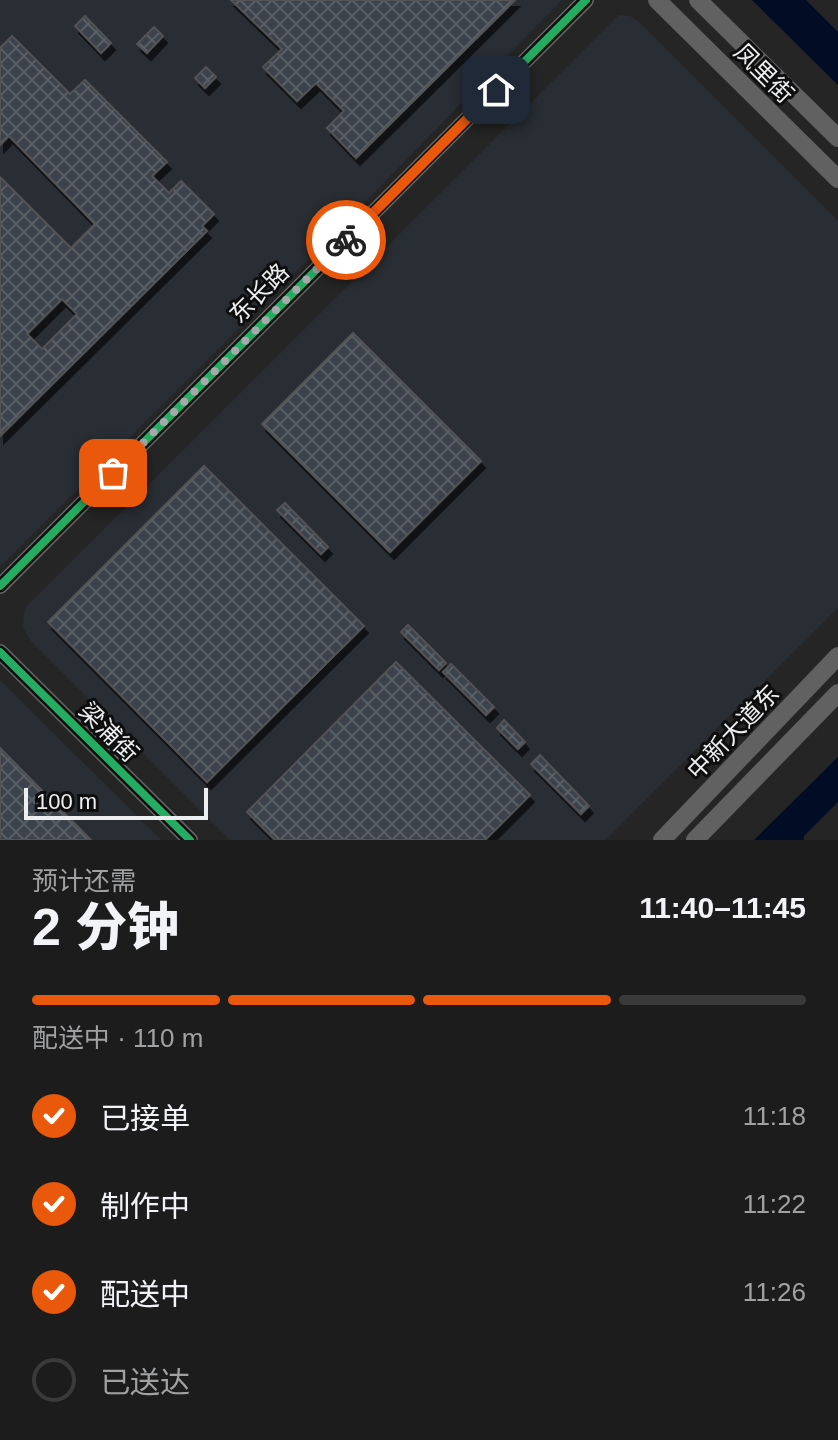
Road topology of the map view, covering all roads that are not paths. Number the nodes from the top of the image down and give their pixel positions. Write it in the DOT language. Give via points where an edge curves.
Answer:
graph roads {
  1 [pos="586,0"];
  2 [pos="657,0"];
  3 [pos="698,0"];
  4 [pos="838,138"];
  5 [pos="838,179"];
  6 [pos="0,586"];
  7 [pos="0,652"];
  8 [pos="838,656"];
  9 [pos="838,693"];
  10 [pos="190,840"];
  11 [pos="662,840"];
  12 [pos="695,840"];
  1 -- 6 [label="street, 东长路"];
  2 -- 5 [label="main road, 凤里街"];
  3 -- 4 [label="main road, 凤里街"];
  7 -- 10 [label="street, 梁浦街"];
  8 -- 11 [label="main road, 中新大道东"];
  9 -- 12 [label="main road, 中新大道东"];
}
